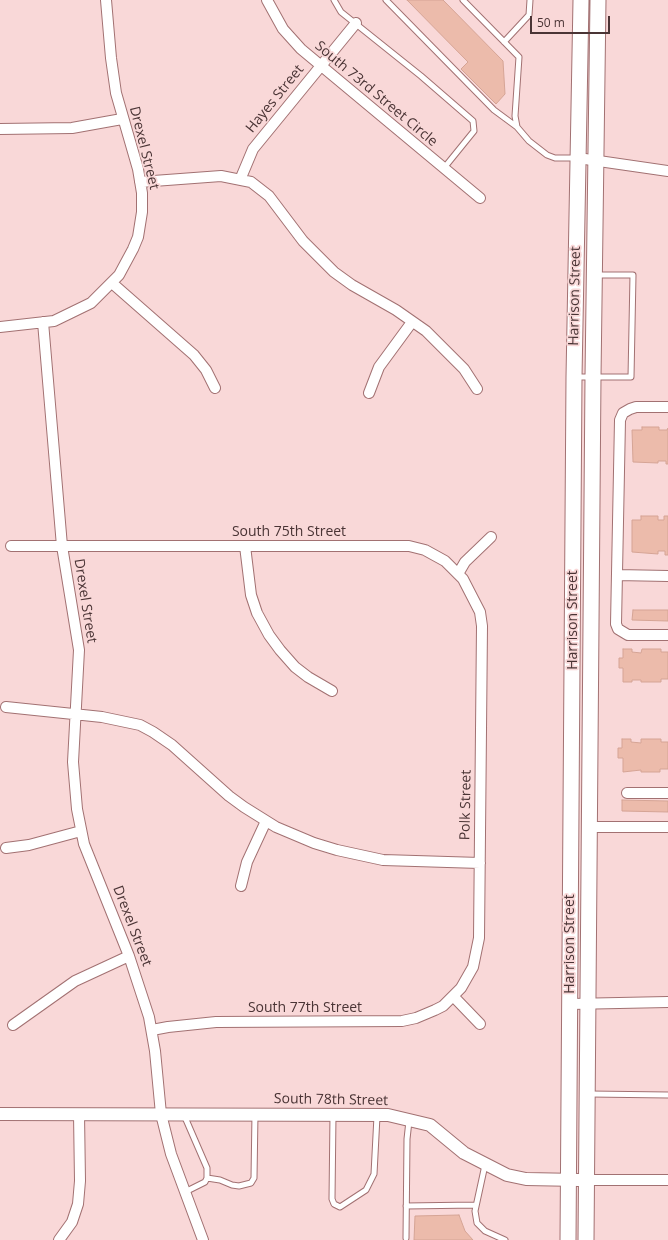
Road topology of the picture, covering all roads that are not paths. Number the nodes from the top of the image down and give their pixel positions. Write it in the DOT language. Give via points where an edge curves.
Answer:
graph roads {
  1 [pos="106,0"];
  2 [pos="267,0"];
  3 [pos="334,0"];
  4 [pos="386,0"];
  5 [pos="463,0"];
  6 [pos="530,0"];
  7 [pos="581,0"];
  8 [pos="598,0"];
  9 [pos="356,23"];
  10 [pos="504,42"];
  11 [pos="320,66"];
  12 [pos="122,119"];
  13 [pos="517,127"];
  14 [pos="0,129"];
  15 [pos="578,158"];
  16 [pos="596,161"];
  17 [pos="444,168"];
  18 [pos="668,171"];
  19 [pos="240,180"];
  20 [pos="140,182"];
  21 [pos="480,198"];
  22 [pos="594,275"];
  23 [pos="112,283"];
  24 [pos="44,322"];
  25 [pos="412,322"];
  26 [pos="0,327"];
  27 [pos="574,376"];
  28 [pos="593,377"];
  29 [pos="215,388"];
  30 [pos="477,389"];
  31 [pos="369,393"];
  32 [pos="668,407"];
  33 [pos="490,538"];
  34 [pos="11,546"];
  35 [pos="62,546"];
  36 [pos="245,546"];
  37 [pos="458,574"];
  38 [pos="617,575"];
  39 [pos="668,576"];
  40 [pos="668,634"];
  41 [pos="332,691"];
  42 [pos="6,707"];
  43 [pos="76,714"];
  44 [pos="627,793"];
  45 [pos="668,793"];
  46 [pos="266,821"];
  47 [pos="588,827"];
  48 [pos="668,827"];
  49 [pos="82,831"];
  50 [pos="6,848"];
  51 [pos="480,863"];
  52 [pos="241,886"];
  53 [pos="129,956"];
  54 [pos="452,996"];
  55 [pos="668,1002"];
  56 [pos="570,1004"];
  57 [pos="587,1004"];
  58 [pos="480,1024"];
  59 [pos="13,1025"];
  60 [pos="152,1030"];
  61 [pos="587,1094"];
  62 [pos="668,1094"];
  63 [pos="0,1114"];
  64 [pos="79,1114"];
  65 [pos="161,1114"];
  66 [pos="184,1114"];
  67 [pos="255,1114"];
  68 [pos="333,1115"];
  69 [pos="377,1115"];
  70 [pos="409,1120"];
  71 [pos="486,1164"];
  72 [pos="207,1178"];
  73 [pos="578,1180"];
  74 [pos="668,1180"];
  75 [pos="185,1192"];
  76 [pos="406,1206"];
  77 [pos="475,1206"];
  78 [pos="406,1238"];
  79 [pos="59,1240"];
  80 [pos="202,1240"];
  81 [pos="505,1240"];
  82 [pos="568,1240"];
  83 [pos="586,1240"];
  1 -- 12 [label="street, Drexel Street" via="111,58"];
  2 -- 11 [label="street, South 73rd Street Circle" via="291,39"];
  3 -- 9 [label="lane" via="341,12"];
  4 -- 13 [label="lane" via="494,110"];
  5 -- 10 [label="lane"];
  6 -- 10 [label="lane" via="528,15"];
  7 -- 15 [label="main road, Harrison Street"];
  8 -- 16 [label="main road, Harrison Street"];
  9 -- 11 [label="street, Hayes Street"];
  9 -- 17 [label="lane" via="473,122 474,131"];
  10 -- 13 [label="lane" via="519,57 515,116"];
  11 -- 17 [label="street, South 73rd Street Circle"];
  11 -- 19 [label="street, Hayes Street" via="253,149"];
  12 -- 14 [label="street" via="72,128"];
  12 -- 20 [label="street, Drexel Street"];
  13 -- 15 [label="lane" via="528,141 547,155 555,158"];
  15 -- 16 [label="street"];
  15 -- 27 [label="main road, Harrison Street"];
  16 -- 18 [label="street"];
  16 -- 22 [label="main road, Harrison Street"];
  17 -- 21 [label="street, South 73rd Street Circle"];
  19 -- 20 [label="street" via="221,176"];
  19 -- 25 [label="street" via="251,182 269,196 303,241 334,272"];
  20 -- 23 [label="street, Drexel Street" via="142,212 138,237 124,268"];
  22 -- 28 [label="main road, Harrison Street"];
  22 -- 28 [label="lane" via="632,275 632,377"];
  23 -- 24 [label="street, Drexel Street" via="82,309 62,318"];
  23 -- 29 [label="street" via="194,356 206,370"];
  24 -- 26 [label="street"];
  24 -- 35 [label="street, Drexel Street"];
  25 -- 30 [label="street" via="426,331 448,352 464,369"];
  25 -- 31 [label="street" via="379,367"];
  27 -- 28 [label="lane"];
  27 -- 56 [label="main road, Harrison Street"];
  28 -- 47 [label="main road, Harrison Street"];
  32 -- 38 [label="street" via="630,409 623,413 620,420"];
  33 -- 37 [label="street" via="465,562"];
  34 -- 35 [label="street, South 75th Street"];
  35 -- 36 [label="street, South 75th Street"];
  35 -- 43 [label="street, Drexel Street" via="79,650"];
  36 -- 37 [label="street, South 75th Street" via="409,546 436,556"];
  36 -- 41 [label="street" via="251,595 269,635 295,667"];
  37 -- 51 [label="street, Polk Street" via="475,599 482,626"];
  38 -- 39 [label="street"];
  38 -- 40 [label="street" via="618,628 628,635"];
  42 -- 43 [label="street"];
  43 -- 46 [label="street" via="124,720 153,732 172,745 229,796"];
  43 -- 49 [label="street, Drexel Street" via="73,780"];
  44 -- 45 [label="street"];
  46 -- 51 [label="street" via="314,843 361,856 404,862"];
  46 -- 52 [label="street" via="248,862"];
  47 -- 48 [label="street"];
  47 -- 57 [label="main road, Harrison Street"];
  49 -- 50 [label="street" via="29,845"];
  49 -- 53 [label="street, Drexel Street" via="84,844"];
  51 -- 54 [label="street, Polk Street" via="477,954 466,981"];
  53 -- 59 [label="street" via="75,981"];
  53 -- 60 [label="street, Drexel Street"];
  54 -- 58 [label="street"];
  54 -- 60 [label="street, South 77th Street" via="435,1010 402,1021 216,1022"];
  55 -- 57 [label="street"];
  56 -- 57 [label="street"];
  56 -- 73 [label="main road, Harrison Street"];
  57 -- 61 [label="main road, Harrison Street"];
  60 -- 65 [label="street, Drexel Street"];
  61 -- 62 [label="lane"];
  61 -- 73 [label="main road, Harrison Street"];
  63 -- 64 [label="street, South 78th Street"];
  64 -- 65 [label="street, South 78th Street"];
  64 -- 79 [label="street" via="78,1204 72,1222"];
  65 -- 66 [label="street, South 78th Street"];
  65 -- 75 [label="street, Drexel Street" via="171,1154"];
  66 -- 67 [label="street, South 78th Street"];
  66 -- 72 [label="lane" via="207,1168"];
  67 -- 68 [label="street, South 78th Street"];
  67 -- 72 [label="lane" via="254,1178 251,1182 239,1186"];
  68 -- 69 [label="street, South 78th Street"];
  68 -- 69 [label="lane" via="332,1198 334,1204 340,1207 366,1190 374,1174"];
  69 -- 70 [label="street, South 78th Street"];
  70 -- 71 [label="street, South 78th Street" via="430,1125 464,1153"];
  70 -- 76 [label="lane"];
  71 -- 73 [label="street, South 78th Street" via="507,1174 526,1178"];
  71 -- 77 [label="lane"];
  72 -- 75 [label="lane" via="205,1182"];
  73 -- 74 [label="street, South 78th Street"];
  73 -- 82 [label="main road, Harrison Street"];
  73 -- 83 [label="main road, Harrison Street"];
  75 -- 80 [label="street, Drexel Street"];
  76 -- 77 [label="lane"];
  76 -- 78 [label="lane"];
  77 -- 81 [label="lane" via="477,1223 485,1231"];
}
